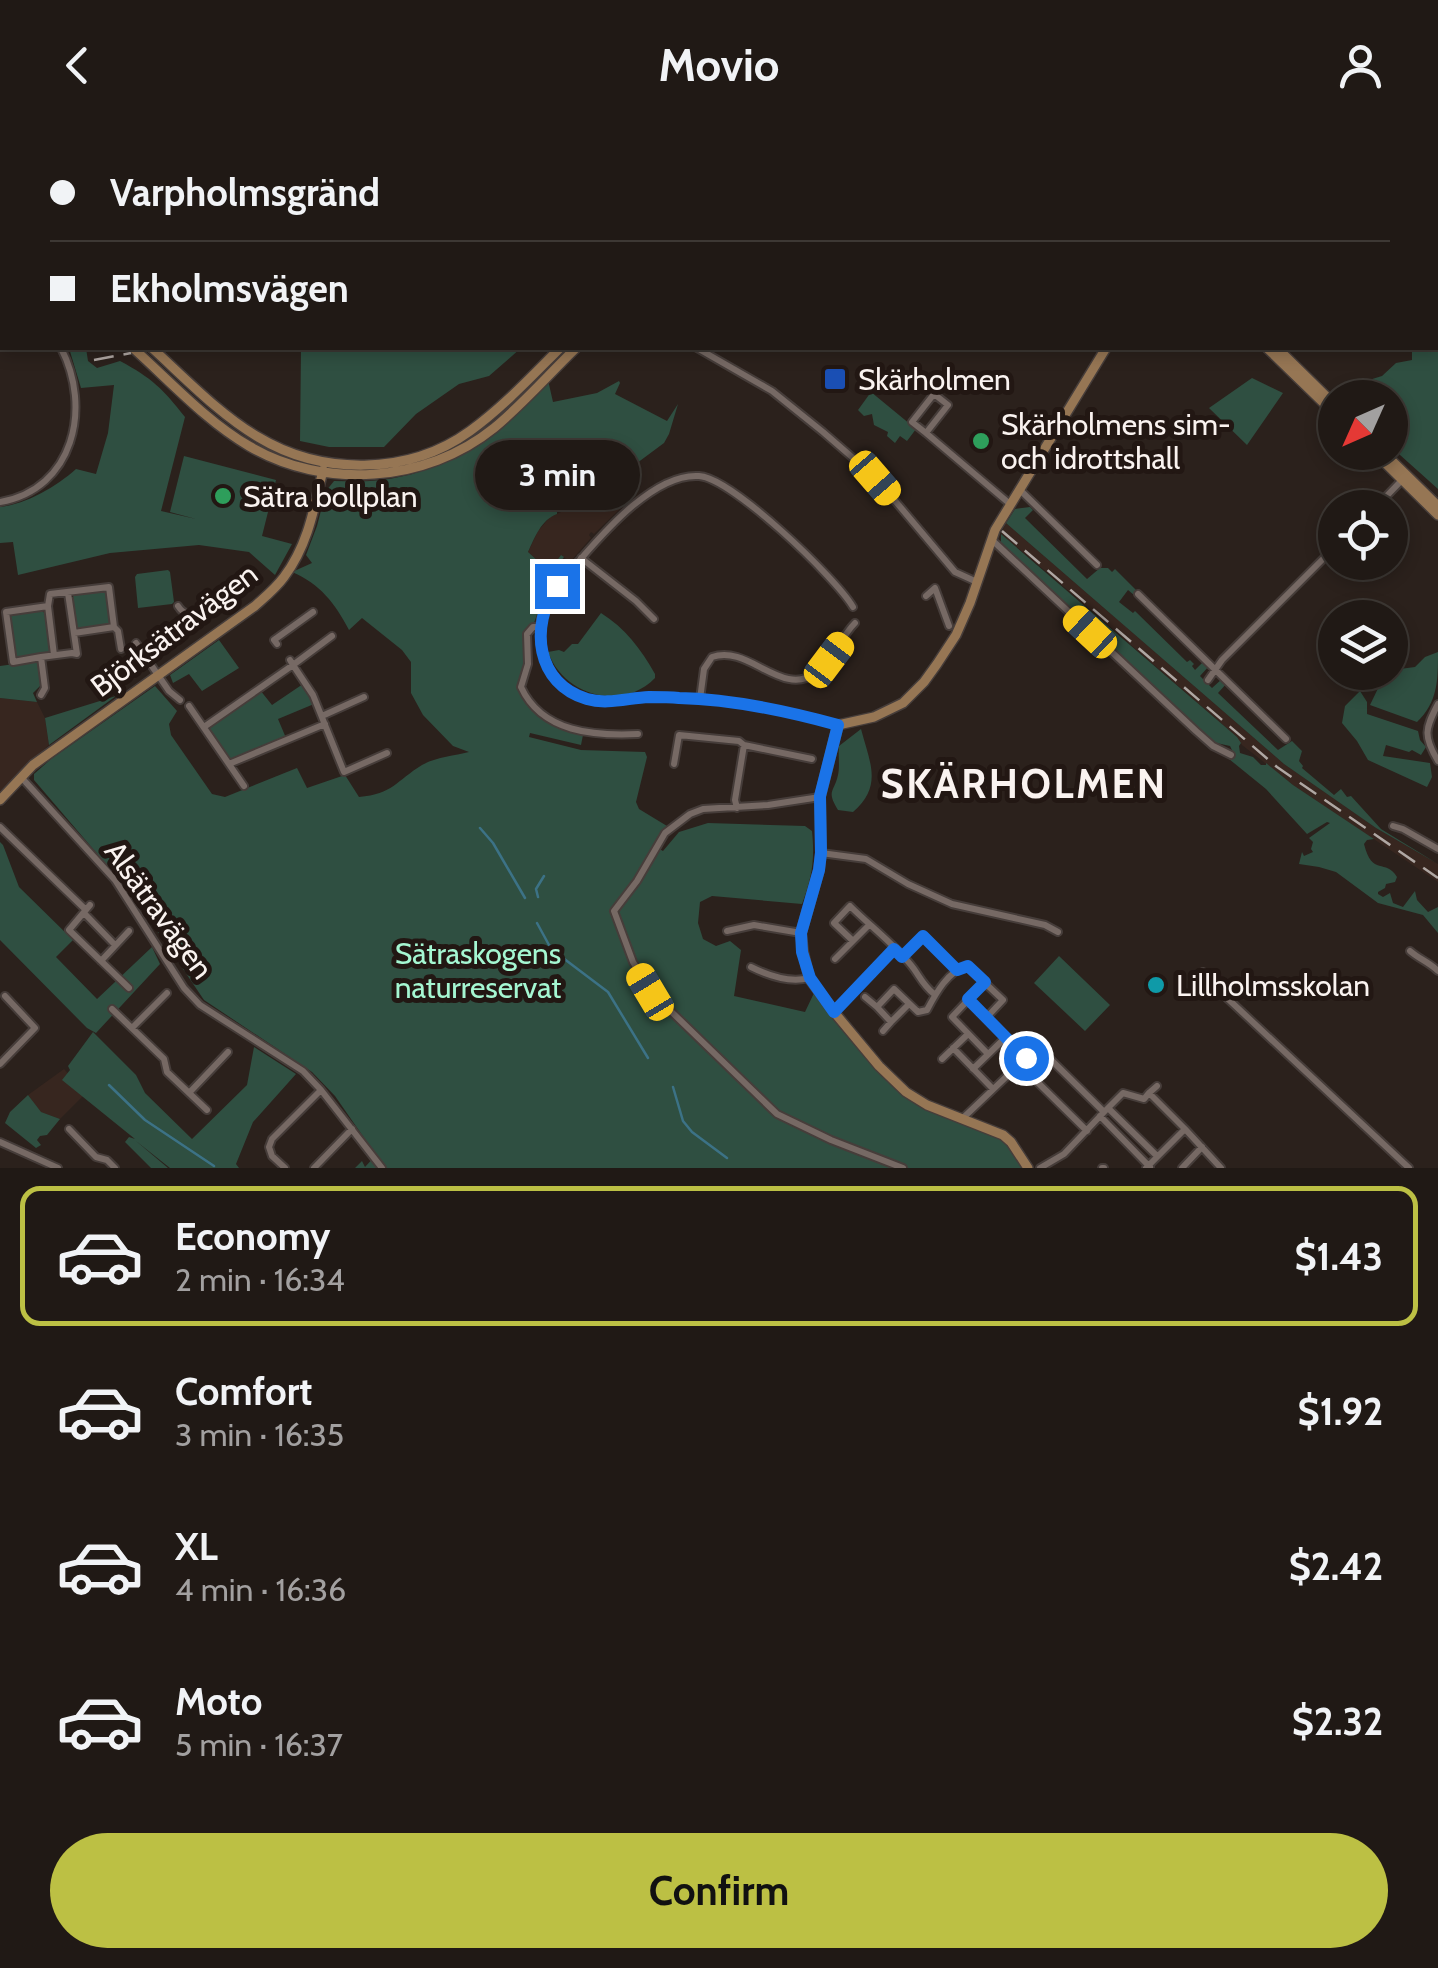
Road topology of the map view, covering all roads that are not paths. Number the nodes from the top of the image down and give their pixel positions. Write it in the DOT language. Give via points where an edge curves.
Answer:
graph roads {
  1 [pos="63,350"];
  2 [pos="134,350"];
  3 [pos="154,350"];
  4 [pos="558,350"];
  5 [pos="574,350"];
  6 [pos="700,350"];
  7 [pos="1105,350"];
  8 [pos="1269,350"];
  9 [pos="1279,350"];
  10 [pos="1318,388"];
  11 [pos="1318,398"];
  12 [pos="926,433"];
  13 [pos="323,468"];
  14 [pos="1395,470"];
  15 [pos="1398,470"];
  16 [pos="1404,478"];
  17 [pos="1020,489"];
  18 [pos="1392,490"];
  19 [pos="0,502"];
  20 [pos="1010,504"];
  21 [pos="1438,506"];
  22 [pos="1438,515"];
  23 [pos="992,540"];
  24 [pos="581,558"];
  25 [pos="1097,564"];
  26 [pos="1318,564"];
  27 [pos="978,582"];
  28 [pos="68,593"];
  29 [pos="1138,594"];
  30 [pos="926,596"];
  31 [pos="48,606"];
  32 [pos="178,606"];
  33 [pos="853,608"];
  34 [pos="204,612"];
  35 [pos="313,612"];
  36 [pos="654,619"];
  37 [pos="855,623"];
  38 [pos="949,626"];
  39 [pos="114,627"];
  40 [pos="539,627"];
  41 [pos="74,633"];
  42 [pos="332,636"];
  43 [pos="136,643"];
  44 [pos="276,644"];
  45 [pos="121,649"];
  46 [pos="54,655"];
  47 [pos="40,657"];
  48 [pos="291,662"];
  49 [pos="1216,670"];
  50 [pos="157,676"];
  51 [pos="1208,680"];
  52 [pos="41,696"];
  53 [pos="364,697"];
  54 [pos="700,699"];
  55 [pos="180,700"];
  56 [pos="1438,704"];
  57 [pos="189,706"];
  58 [pos="322,716"];
  59 [pos="325,724"];
  60 [pos="838,725"];
  61 [pos="204,727"];
  62 [pos="638,734"];
  63 [pos="1286,738"];
  64 [pos="744,745"];
  65 [pos="387,753"];
  66 [pos="1231,755"];
  67 [pos="812,759"];
  68 [pos="1438,761"];
  69 [pos="229,764"];
  70 [pos="674,764"];
  71 [pos="21,777"];
  72 [pos="244,786"];
  73 [pos="820,796"];
  74 [pos="0,800"];
  75 [pos="737,808"];
  76 [pos="1392,826"];
  77 [pos="0,827"];
  78 [pos="1438,849"];
  79 [pos="821,853"];
  80 [pos="857,899"];
  81 [pos="850,906"];
  82 [pos="87,910"];
  83 [pos="869,924"];
  84 [pos="129,931"];
  85 [pos="727,931"];
  86 [pos="1058,932"];
  87 [pos="801,933"];
  88 [pos="853,941"];
  89 [pos="116,946"];
  90 [pos="894,949"];
  91 [pos="1410,951"];
  92 [pos="902,957"];
  93 [pos="835,959"];
  94 [pos="101,961"];
  95 [pos="751,967"];
  96 [pos="957,970"];
  97 [pos="1438,971"];
  98 [pos="1203,972"];
  99 [pos="810,978"];
  100 [pos="985,982"];
  101 [pos="129,988"];
  102 [pos="167,993"];
  103 [pos="934,994"];
  104 [pos="5,996"];
  105 [pos="865,997"];
  106 [pos="968,999"];
  107 [pos="909,1004"];
  108 [pos="112,1008"];
  109 [pos="877,1008"];
  110 [pos="834,1012"];
  111 [pos="986,1018"];
  112 [pos="891,1022"];
  113 [pos="132,1028"];
  114 [pos="883,1031"];
  115 [pos="968,1034"];
  116 [pos="1004,1038"];
  117 [pos="953,1048"];
  118 [pos="1040,1048"];
  119 [pos="228,1052"];
  120 [pos="988,1054"];
  121 [pos="1024,1057"];
  122 [pos="942,1058"];
  123 [pos="0,1064"];
  124 [pos="973,1069"];
  125 [pos="1157,1086"];
  126 [pos="993,1089"];
  127 [pos="321,1090"];
  128 [pos="189,1093"];
  129 [pos="1150,1094"];
  130 [pos="207,1110"];
  131 [pos="1104,1112"];
  132 [pos="963,1118"];
  133 [pos="69,1129"];
  134 [pos="352,1129"];
  135 [pos="1185,1129"];
  136 [pos="1087,1131"];
  137 [pos="0,1142"];
  138 [pos="1202,1147"];
  139 [pos="1158,1156"];
  140 [pos="377,1166"];
  141 [pos="1148,1167"];
  142 [pos="58,1168"];
  143 [pos="115,1168"];
  144 [pos="285,1168"];
  145 [pos="314,1168"];
  146 [pos="904,1168"];
  147 [pos="1028,1168"];
  148 [pos="1040,1168"];
  149 [pos="1182,1168"];
  150 [pos="1220,1168"];
  151 [pos="1409,1168"];
  1 -- 19 [label="street" via="74,393 68,450 38,488"];
  2 -- 13 [label="street" via="233,436 268,456"];
  3 -- 13 [label="street" via="257,437"];
  4 -- 13 [label="street" via="492,413 442,448 376,465"];
  5 -- 13 [label="street" via="495,428 461,449 382,474"];
  6 -- 27 [label="street" via="772,391 822,432 875,478 954,572"];
  7 -- 17 [label="street"];
  8 -- 11 [label="street"];
  9 -- 10 [label="street"];
  12 -- 12 [label="street" via="912,422 934,394 948,405"];
  12 -- 20 [label="street"];
  13 -- 50 [label="street, Björksätravägen" via="302,548 282,580"];
  14 -- 16 [label="street"];
  15 -- 16 [label="street"];
  16 -- 18 [label="street"];
  16 -- 21 [label="street"];
  16 -- 22 [label="street"];
  17 -- 20 [label="street"];
  17 -- 25 [label="street"];
  20 -- 23 [label="street"];
  23 -- 27 [label="street"];
  23 -- 66 [label="street" via="1196,731"];
  24 -- 33 [label="street" via="633,505 679,478 698,476 720,483 758,511"];
  24 -- 36 [label="street"];
  24 -- 40 [label="street" via="551,594"];
  26 -- 49 [label="street"];
  27 -- 60 [label="street" via="956,635 917,690 884,713"];
  28 -- 31 [label="street" via="50,594"];
  28 -- 39 [label="street" via="108,587"];
  28 -- 41 [label="street"];
  29 -- 49 [label="street"];
  30 -- 38 [label="street" via="935,588"];
  31 -- 46 [label="street"];
  31 -- 47 [label="street" via="6,612 12,662"];
  32 -- 34 [label="street" via="188,615"];
  35 -- 44 [label="street"];
  37 -- 54 [label="street" via="821,669 804,678 789,680 729,653 712,656"];
  39 -- 41 [label="street"];
  39 -- 45 [label="street"];
  40 -- 54 [label="street" via="551,671 583,698"];
  40 -- 62 [label="street" via="527,634 522,687 532,703 575,730"];
  41 -- 46 [label="street" via="77,654"];
  42 -- 48 [label="street"];
  43 -- 50 [label="street"];
  46 -- 47 [label="street"];
  47 -- 52 [label="street"];
  48 -- 58 [label="street"];
  48 -- 61 [label="street"];
  49 -- 51 [label="street"];
  49 -- 63 [label="street"];
  50 -- 55 [label="street"];
  50 -- 71 [label="street, Björksätravägen"];
  53 -- 58 [label="street"];
  54 -- 60 [label="street"];
  56 -- 68 [label="street" via="1426,740"];
  57 -- 61 [label="street"];
  58 -- 59 [label="street"];
  59 -- 65 [label="street" via="344,772"];
  59 -- 69 [label="street"];
  60 -- 73 [label="street"];
  61 -- 69 [label="street"];
  64 -- 67 [label="street"];
  64 -- 70 [label="street" via="680,735"];
  64 -- 75 [label="street"];
  69 -- 72 [label="street"];
  71 -- 74 [label="street, Björksätravägen"];
  71 -- 127 [label="street, Alsätravägen" via="115,880 184,988"];
  73 -- 75 [label="street"];
  73 -- 79 [label="street"];
  75 -- 146 [label="street" via="690,814 660,840 614,911 632,962 650,992 778,1114"];
  76 -- 78 [label="street"];
  77 -- 82 [label="street, Alsätravägen"];
  79 -- 86 [label="street" via="866,859 952,904"];
  79 -- 87 [label="street"];
  80 -- 81 [label="street"];
  81 -- 83 [label="street"];
  81 -- 88 [label="street" via="834,922"];
  82 -- 89 [label="street, Alsätravägen"];
  82 -- 94 [label="street, Alsätravägen" via="69,930"];
  83 -- 88 [label="street"];
  83 -- 90 [label="street"];
  84 -- 89 [label="street, Alsätravägen"];
  85 -- 87 [label="street" via="754,925"];
  87 -- 99 [label="street"];
  88 -- 93 [label="street"];
  89 -- 94 [label="street, Alsätravägen"];
  90 -- 92 [label="street"];
  90 -- 110 [label="street"];
  91 -- 97 [label="street"];
  92 -- 96 [label="street" via="923,936"];
  92 -- 103 [label="street"];
  94 -- 101 [label="street, Alsätravägen"];
  95 -- 99 [label="street" via="791,980"];
  96 -- 100 [label="street" via="968,966"];
  96 -- 103 [label="street"];
  98 -- 151 [label="street"];
  99 -- 110 [label="street"];
  100 -- 106 [label="street"];
  100 -- 111 [label="street" via="1004,1000"];
  102 -- 113 [label="street, Alsätravägen"];
  103 -- 107 [label="street" via="928,1010"];
  104 -- 123 [label="street" via="36,1028"];
  105 -- 109 [label="street"];
  106 -- 111 [label="street"];
  106 -- 115 [label="street" via="952,1016"];
  107 -- 109 [label="street" via="894,989"];
  107 -- 112 [label="street"];
  108 -- 113 [label="street"];
  109 -- 112 [label="street"];
  110 -- 132 [label="street" via="906,1092"];
  111 -- 116 [label="street"];
  112 -- 114 [label="street"];
  113 -- 128 [label="street"];
  115 -- 117 [label="street"];
  115 -- 120 [label="street"];
  116 -- 120 [label="street"];
  116 -- 121 [label="street"];
  117 -- 122 [label="street"];
  117 -- 124 [label="street"];
  118 -- 131 [label="street"];
  119 -- 128 [label="street"];
  120 -- 124 [label="street"];
  121 -- 126 [label="street"];
  121 -- 136 [label="street"];
  124 -- 126 [label="street"];
  125 -- 129 [label="street"];
  126 -- 132 [label="street"];
  127 -- 134 [label="street, Alsätravägen"];
  127 -- 144 [label="street" via="272,1139 272,1156"];
  128 -- 130 [label="street"];
  129 -- 131 [label="street" via="1122,1093"];
  129 -- 135 [label="street"];
  131 -- 136 [label="street"];
  131 -- 139 [label="street"];
  131 -- 141 [label="street"];
  132 -- 147 [label="street" via="1003,1134"];
  133 -- 143 [label="street"];
  134 -- 140 [label="street, Alsätravägen"];
  134 -- 145 [label="street"];
  135 -- 138 [label="street"];
  135 -- 139 [label="street"];
  136 -- 148 [label="street"];
  137 -- 142 [label="street"];
  138 -- 149 [label="street"];
  138 -- 150 [label="street"];
  139 -- 141 [label="street"];
}
